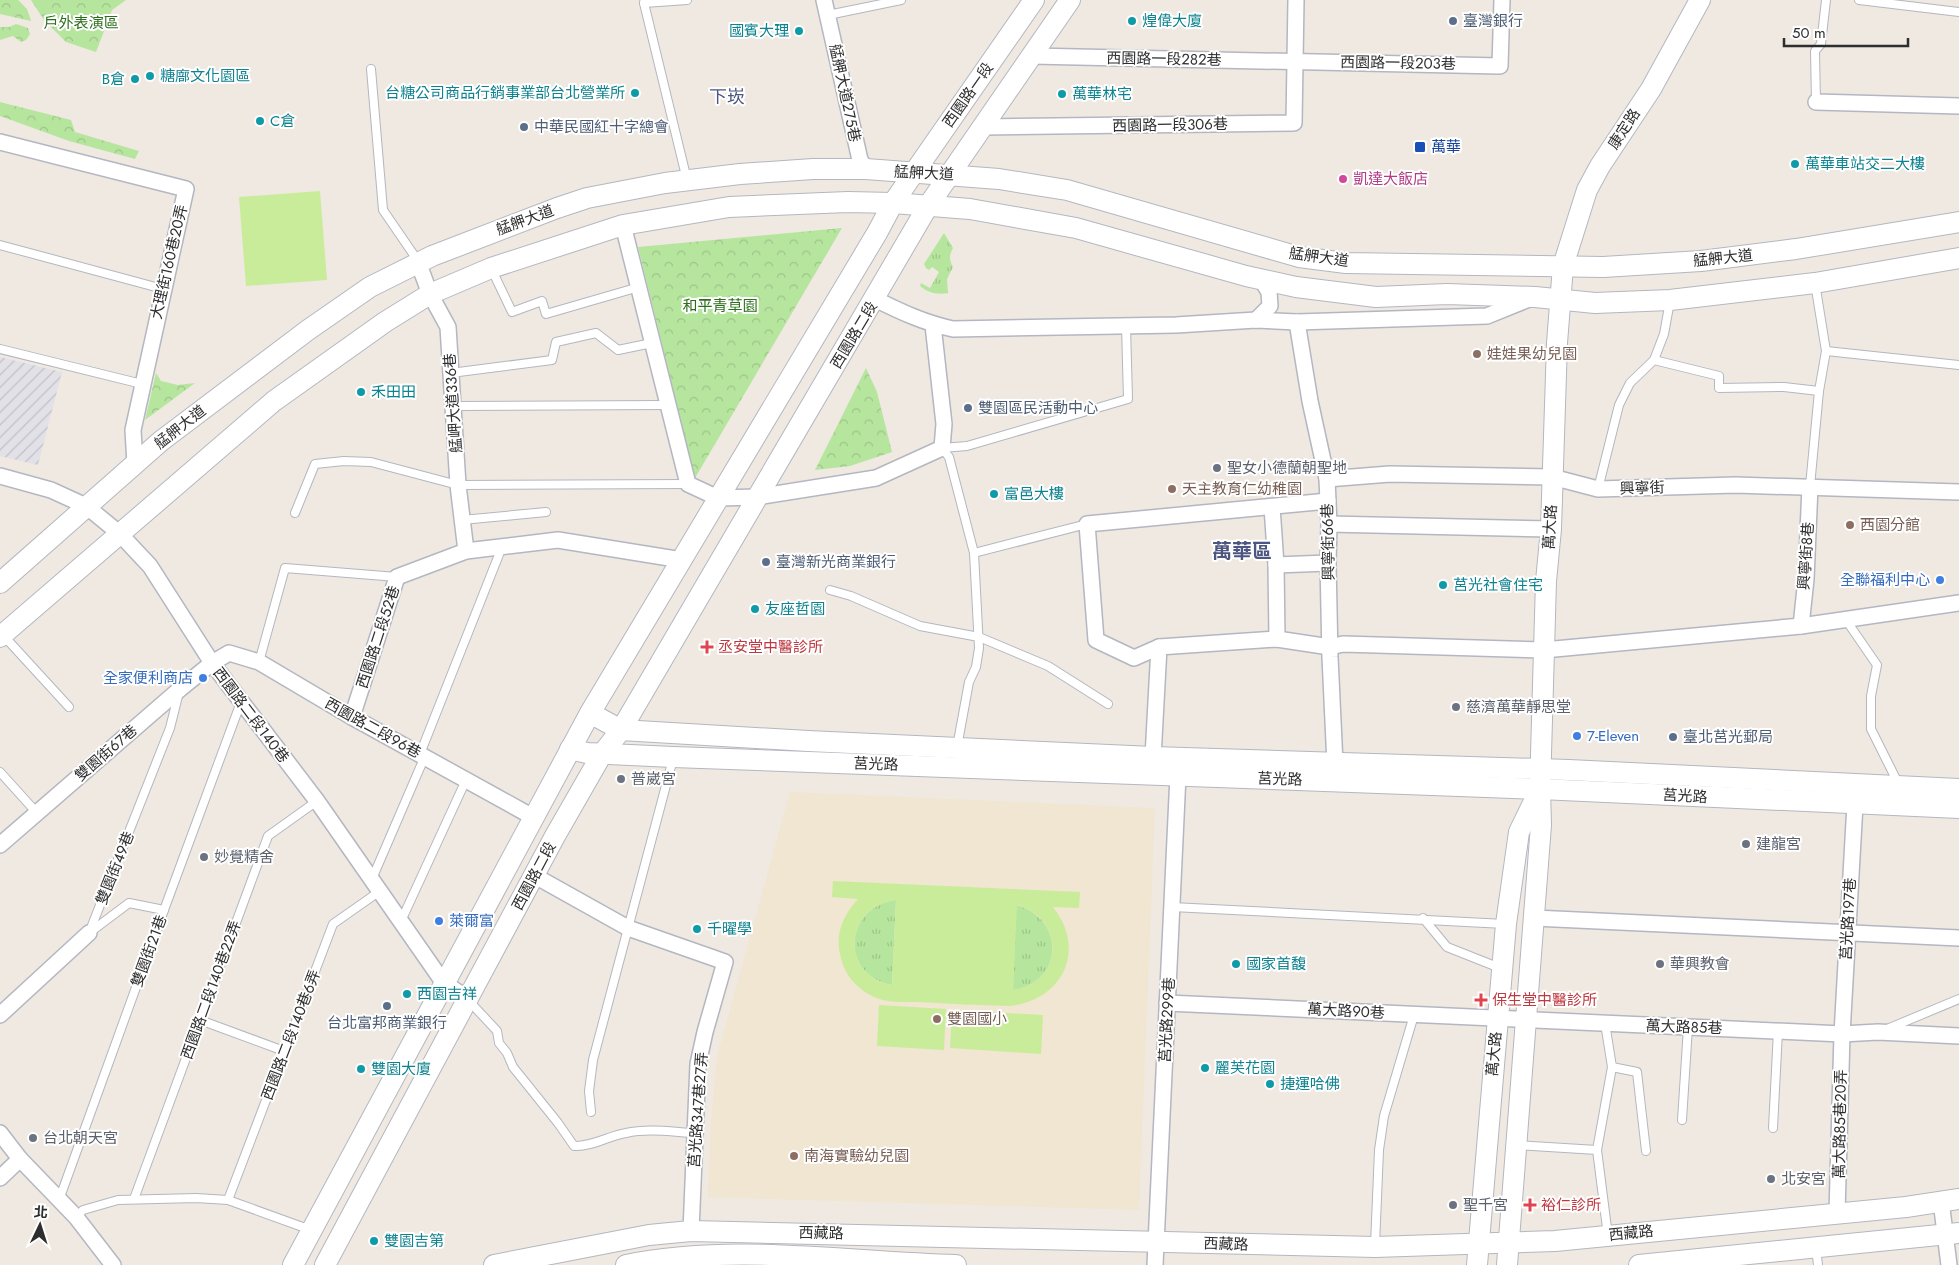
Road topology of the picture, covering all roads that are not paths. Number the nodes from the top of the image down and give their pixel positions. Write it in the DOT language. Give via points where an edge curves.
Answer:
graph roads {
  1 [pos="687,0"];
  2 [pos="901,0"];
  3 [pos="1034,0"];
  4 [pos="1070,0"];
  5 [pos="1296,0"];
  6 [pos="1502,0"];
  7 [pos="1700,0"];
  8 [pos="1826,0"];
  9 [pos="1860,0"];
  10 [pos="644,2"];
  11 [pos="826,7"];
  12 [pos="1959,12"];
  13 [pos="1032,56"];
  14 [pos="1295,61"];
  15 [pos="371,69"];
  16 [pos="1816,102"];
  17 [pos="1959,106"];
  18 [pos="983,127"];
  19 [pos="0,142"];
  20 [pos="866,169"];
  21 [pos="914,173"];
  22 [pos="950,174"];
  23 [pos="687,180"];
  24 [pos="898,196"];
  25 [pos="928,206"];
  26 [pos="1959,222"];
  27 [pos="623,225"];
  28 [pos="0,245"];
  29 [pos="1959,258"];
  30 [pos="418,262"];
  31 [pos="1563,266"];
  32 [pos="491,268"];
  33 [pos="1261,279"];
  34 [pos="1816,283"];
  35 [pos="639,287"];
  36 [pos="163,289"];
  37 [pos="430,294"];
  38 [pos="1535,296"];
  39 [pos="875,299"];
  40 [pos="1561,300"];
  41 [pos="1670,300"];
  42 [pos="1256,320"];
  43 [pos="1297,322"];
  44 [pos="933,325"];
  45 [pos="1126,326"];
  46 [pos="652,343"];
  47 [pos="0,349"];
  48 [pos="1826,351"];
  49 [pos="1654,360"];
  50 [pos="1959,365"];
  51 [pos="451,373"];
  52 [pos="142,384"];
  53 [pos="1819,391"];
  54 [pos="667,405"];
  55 [pos="453,406"];
  56 [pos="942,448"];
  57 [pos="135,464"];
  58 [pos="0,476"];
  59 [pos="1552,477"];
  60 [pos="1327,479"];
  61 [pos="688,484"];
  62 [pos="458,485"];
  63 [pos="1810,486"];
  64 [pos="1598,489"];
  65 [pos="1959,492"];
  66 [pos="757,497"];
  67 [pos="718,498"];
  68 [pos="1328,501"];
  69 [pos="86,506"];
  70 [pos="1272,507"];
  71 [pos="546,512"];
  72 [pos="295,514"];
  73 [pos="462,520"];
  74 [pos="1087,524"];
  75 [pos="1329,524"];
  76 [pos="1550,529"];
  77 [pos="119,534"];
  78 [pos="502,547"];
  79 [pos="466,551"];
  80 [pos="974,553"];
  81 [pos="682,560"];
  82 [pos="1328,563"];
  83 [pos="1276,565"];
  84 [pos="396,578"];
  85 [pos="0,583"];
  86 [pos="830,590"];
  87 [pos="1959,603"];
  88 [pos="1846,620"];
  89 [pos="1801,626"];
  90 [pos="1,636"];
  91 [pos="979,637"];
  92 [pos="1277,639"];
  93 [pos="1159,646"];
  94 [pos="1330,647"];
  95 [pos="1544,650"];
  96 [pos="259,662"];
  97 [pos="212,663"];
  98 [pos="180,689"];
  99 [pos="241,702"];
  100 [pos="1108,704"];
  101 [pos="69,707"];
  102 [pos="590,713"];
  103 [pos="352,717"];
  104 [pos="621,730"];
  105 [pos="956,748"];
  106 [pos="570,749"];
  107 [pos="602,754"];
  108 [pos="422,755"];
  109 [pos="673,757"];
  110 [pos="1153,757"];
  111 [pos="1335,764"];
  112 [pos="0,772"];
  113 [pos="1178,775"];
  114 [pos="1541,779"];
  115 [pos="466,780"];
  116 [pos="1899,785"];
  117 [pos="1959,789"];
  118 [pos="317,801"];
  119 [pos="1855,804"];
  120 [pos="1959,808"];
  121 [pos="37,813"];
  122 [pos="533,817"];
  123 [pos="0,845"];
  124 [pos="535,876"];
  125 [pos="376,885"];
  126 [pos="1172,907"];
  127 [pos="164,910"];
  128 [pos="1424,918"];
  129 [pos="1534,918"];
  130 [pos="401,922"];
  131 [pos="1506,924"];
  132 [pos="628,928"];
  133 [pos="1846,931"];
  134 [pos="89,933"];
  135 [pos="1959,938"];
  136 [pos="1502,968"];
  137 [pos="444,982"];
  138 [pos="468,999"];
  139 [pos="1959,1000"];
  140 [pos="1167,1003"];
  141 [pos="0,1015"];
  142 [pos="1414,1015"];
  143 [pos="1498,1017"];
  144 [pos="1526,1018"];
  145 [pos="200,1020"];
  146 [pos="1605,1023"];
  147 [pos="1688,1027"];
  148 [pos="1778,1031"];
  149 [pos="1878,1032"];
  150 [pos="1842,1034"];
  151 [pos="1959,1036"];
  152 [pos="284,1051"];
  153 [pos="1612,1067"];
  154 [pos="590,1112"];
  155 [pos="1682,1120"];
  156 [pos="1773,1128"];
  157 [pos="0,1133"];
  158 [pos="696,1133"];
  159 [pos="1516,1145"];
  160 [pos="1597,1150"];
  161 [pos="1646,1152"];
  162 [pos="20,1159"];
  163 [pos="0,1178"];
  164 [pos="134,1199"];
  165 [pos="59,1200"];
  166 [pos="228,1200"];
  167 [pos="1950,1200"];
  168 [pos="1837,1214"];
  169 [pos="76,1217"];
  170 [pos="311,1230"];
  171 [pos="691,1231"];
  172 [pos="1952,1234"];
  173 [pos="1608,1236"];
  174 [pos="1156,1242"];
  175 [pos="1508,1242"];
  176 [pos="1479,1244"];
  177 [pos="1375,1247"];
  178 [pos="1817,1257"];
  179 [pos="1669,1264"];
  180 [pos="113,1265"];
  181 [pos="293,1265"];
  182 [pos="325,1265"];
  183 [pos="494,1265"];
  184 [pos="626,1265"];
  185 [pos="956,1265"];
  186 [pos="1155,1265"];
  187 [pos="1477,1265"];
  188 [pos="1507,1265"];
  189 [pos="1639,1265"];
  190 [pos="1949,1265"];
  1 -- 10 [label="lane"];
  2 -- 11 [label="lane"];
  3 -- 21 [label="main road, 西園路一段"];
  4 -- 13 [label="main road, 西園路一段"];
  5 -- 14 [label="street"];
  6 -- 14 [label="street, 西園路一段203巷" via="1500,66"];
  7 -- 31 [label="main road, 康定路" via="1651,88 1587,190"];
  8 -- 16 [label="lane" via="1821,44 1815,51"];
  9 -- 12 [label="lane"];
  10 -- 23 [label="lane"];
  11 -- 20 [label="street, 艋舺大道275巷" via="860,160"];
  13 -- 14 [label="street, 西園路一段282巷"];
  13 -- 18 [label="main road, 西園路一段"];
  14 -- 18 [label="street, 西園路一段306巷" via="1294,124"];
  15 -- 30 [label="lane" via="383,210"];
  16 -- 17 [label="street"];
  18 -- 22 [label="main road, 西園路一段"];
  19 -- 36 [label="street, 大理街160巷20弄" via="186,190"];
  20 -- 21 [label="main road, 艋舺大道"];
  20 -- 23 [label="main road, 艋舺大道" via="804,170"];
  21 -- 22 [label="main road, 艋舺大道"];
  21 -- 24 [label="main road, 西園路一段"];
  22 -- 25 [label="main road, 西園路二段"];
  22 -- 31 [label="main road, 艋舺大道" via="1068,190 1299,257 1346,263"];
  23 -- 30 [label="main road, 艋舺大道" via="586,198"];
  24 -- 25 [label="main road"];
  24 -- 27 [label="main road" via="848,202 729,207"];
  24 -- 67 [label="main road, 西園路二段"];
  25 -- 33 [label="main road" via="981,210 1076,228"];
  25 -- 39 [label="main road, 西園路二段"];
  26 -- 31 [label="main road, 艋舺大道" via="1701,261"];
  27 -- 32 [label="main road"];
  27 -- 35 [label="street"];
  28 -- 36 [label="lane"];
  29 -- 34 [label="main road"];
  30 -- 37 [label="street, 艋岬大道336巷"];
  30 -- 57 [label="main road, 艋舺大道" via="370,287 308,330"];
  31 -- 40 [label="main road, 萬大路"];
  32 -- 35 [label="lane" via="512,312 542,301 546,314"];
  32 -- 37 [label="main road"];
  33 -- 38 [label="main road" via="1376,297 1447,294"];
  33 -- 42 [label="street" via="1269,292 1270,306"];
  34 -- 41 [label="main road"];
  34 -- 48 [label="lane"];
  35 -- 46 [label="street"];
  36 -- 52 [label="street, 大理街160巷20弄"];
  37 -- 51 [label="street, 艋岬大道336巷" via="448,326"];
  37 -- 77 [label="main road" via="384,322 274,400"];
  38 -- 40 [label="main road"];
  38 -- 43 [label="street" via="1487,316"];
  39 -- 44 [label="street"];
  39 -- 66 [label="main road, 西園路二段"];
  40 -- 41 [label="main road" via="1594,303"];
  40 -- 59 [label="main road, 萬大路"];
  41 -- 49 [label="lane" via="1664,334"];
  42 -- 43 [label="street"];
  42 -- 45 [label="street"];
  43 -- 60 [label="street, 興寧街66巷"];
  44 -- 45 [label="street" via="953,329"];
  44 -- 56 [label="street" via="944,424"];
  45 -- 56 [label="lane" via="1128,399 967,446"];
  46 -- 51 [label="lane" via="618,350 596,333 556,342 552,360"];
  46 -- 54 [label="street"];
  47 -- 52 [label="lane"];
  48 -- 50 [label="lane"];
  48 -- 53 [label="lane"];
  49 -- 53 [label="lane" via="1719,376 1719,388 1784,387"];
  49 -- 64 [label="lane" via="1630,384 1619,405"];
  51 -- 55 [label="street, 艋岬大道336巷"];
  52 -- 57 [label="street, 大理街160巷20弄" via="133,430"];
  53 -- 63 [label="lane"];
  54 -- 55 [label="lane"];
  54 -- 61 [label="street"];
  55 -- 62 [label="street, 艋岬大道336巷"];
  56 -- 66 [label="street" via="876,478"];
  56 -- 80 [label="lane" via="949,457"];
  57 -- 69 [label="main road, 艋舺大道"];
  58 -- 69 [label="street, 西園路二段140巷" via="51,490"];
  59 -- 60 [label="street, 興寧街" via="1390,474"];
  59 -- 64 [label="street, 興寧街"];
  59 -- 76 [label="main road, 萬大路"];
  60 -- 68 [label="street, 興寧街66巷"];
  61 -- 62 [label="lane"];
  61 -- 67 [label="street"];
  62 -- 72 [label="lane" via="371,462 315,464"];
  62 -- 73 [label="street, 艋岬大道336巷"];
  63 -- 64 [label="street, 興寧街" via="1698,485"];
  63 -- 65 [label="street, 興寧街"];
  63 -- 89 [label="street, 興寧街8巷"];
  66 -- 67 [label="street"];
  66 -- 104 [label="main road, 西園路二段"];
  67 -- 81 [label="main road, 西園路二段"];
  68 -- 70 [label="street"];
  68 -- 75 [label="street, 興寧街66巷"];
  69 -- 77 [label="street, 西園路二段140巷"];
  69 -- 85 [label="main road, 艋舺大道"];
  70 -- 74 [label="street"];
  70 -- 83 [label="street"];
  71 -- 73 [label="lane"];
  73 -- 79 [label="street, 艋岬大道336巷"];
  74 -- 80 [label="lane"];
  74 -- 93 [label="street" via="1096,640 1134,658"];
  75 -- 76 [label="street"];
  75 -- 82 [label="street, 興寧街66巷"];
  76 -- 95 [label="main road, 萬大路"];
  77 -- 90 [label="main road"];
  77 -- 97 [label="street, 西園路二段140巷" via="150,566"];
  78 -- 79 [label="street, 西園路二段52巷"];
  78 -- 81 [label="street, 西園路二段52巷" via="558,540"];
  78 -- 108 [label="lane"];
  79 -- 84 [label="street, 西園路二段52巷"];
  80 -- 91 [label="lane"];
  81 -- 102 [label="main road, 西園路二段"];
  82 -- 83 [label="street"];
  82 -- 94 [label="street, 興寧街66巷"];
  83 -- 92 [label="street"];
  84 -- 96 [label="lane" via="284,568"];
  84 -- 103 [label="street, 西園路二段52巷"];
  86 -- 91 [label="lane" via="920,626"];
  87 -- 88 [label="street"];
  88 -- 89 [label="street"];
  88 -- 116 [label="lane" via="1876,665 1871,696 1871,729"];
  89 -- 95 [label="street"];
  90 -- 101 [label="lane"];
  91 -- 100 [label="lane" via="1048,666"];
  91 -- 105 [label="lane" via="976,667 969,682"];
  92 -- 93 [label="street"];
  92 -- 94 [label="street"];
  93 -- 110 [label="street"];
  94 -- 95 [label="street" via="1343,644"];
  94 -- 111 [label="street, 興寧街66巷"];
  95 -- 114 [label="main road, 萬大路"];
  96 -- 97 [label="street, 西園路二段96巷" via="229,653"];
  96 -- 103 [label="street, 西園路二段96巷"];
  97 -- 98 [label="street, 雙園街67巷"];
  97 -- 99 [label="street, 西園路二段140巷"];
  98 -- 121 [label="street, 雙園街67巷"];
  98 -- 134 [label="lane, 雙園街49巷" via="170,728"];
  99 -- 118 [label="street, 西園路二段140巷"];
  99 -- 127 [label="lane, 雙園街21巷"];
  102 -- 104 [label="main road"];
  102 -- 106 [label="main road, 西園路二段"];
  103 -- 108 [label="street, 西園路二段96巷"];
  104 -- 105 [label="main road, 莒光路"];
  104 -- 107 [label="main road, 西園路二段"];
  105 -- 110 [label="main road, 莒光路"];
  106 -- 107 [label="main road, 莒光路"];
  106 -- 122 [label="main road, 西園路二段"];
  107 -- 109 [label="main road, 莒光路"];
  107 -- 124 [label="main road, 西園路二段"];
  108 -- 115 [label="street, 西園路二段96巷"];
  108 -- 125 [label="lane"];
  109 -- 113 [label="main road, 莒光路"];
  109 -- 132 [label="lane"];
  110 -- 111 [label="main road, 莒光路"];
  111 -- 114 [label="main road, 莒光路"];
  112 -- 121 [label="lane"];
  113 -- 114 [label="main road, 莒光路"];
  113 -- 126 [label="street, 莒光路299巷"];
  114 -- 116 [label="main road, 莒光路"];
  114 -- 119 [label="main road, 莒光路"];
  114 -- 129 [label="main road, 萬大路" via="1542,824"];
  114 -- 131 [label="main road, 萬大路" via="1518,832"];
  115 -- 122 [label="street, 西園路二段96巷"];
  115 -- 130 [label="lane"];
  116 -- 117 [label="main road, 莒光路"];
  118 -- 125 [label="street, 西園路二段140巷"];
  118 -- 145 [label="lane, 西園路二段140巷22弄" via="268,836"];
  119 -- 120 [label="main road, 莒光路"];
  119 -- 133 [label="street, 莒光路197巷"];
  121 -- 123 [label="street, 雙園街67巷"];
  122 -- 137 [label="main road, 西園路二段"];
  124 -- 132 [label="street, 莒光路347巷27弄"];
  124 -- 138 [label="main road, 西園路二段"];
  125 -- 130 [label="street, 西園路二段140巷"];
  125 -- 152 [label="lane, 西園路二段140巷6弄" via="333,924"];
  126 -- 128 [label="lane"];
  126 -- 140 [label="street, 莒光路299巷"];
  127 -- 134 [label="lane" via="129,904"];
  127 -- 165 [label="lane, 雙園街21巷"];
  128 -- 131 [label="lane"];
  128 -- 136 [label="lane" via="1447,946"];
  129 -- 133 [label="street"];
  129 -- 144 [label="main road, 萬大路"];
  130 -- 137 [label="street, 西園路二段140巷"];
  131 -- 136 [label="main road, 萬大路"];
  132 -- 154 [label="lane" via="593,1060"];
  132 -- 158 [label="street, 莒光路347巷27弄" via="724,962 698,1064"];
  133 -- 135 [label="street"];
  133 -- 150 [label="street, 莒光路197巷"];
  134 -- 141 [label="street, 雙園街49巷"];
  136 -- 143 [label="main road, 萬大路"];
  137 -- 138 [label="street, 西園路二段140巷"];
  137 -- 170 [label="main road, 西園路二段"];
  138 -- 158 [label="lane" via="497,1031 499,1043 513,1067 574,1146 586,1147 628,1132"];
  138 -- 182 [label="main road, 西園路二段"];
  139 -- 149 [label="lane"];
  140 -- 142 [label="street, 萬大路90巷"];
  140 -- 174 [label="street, 莒光路299巷"];
  142 -- 143 [label="street, 萬大路90巷"];
  142 -- 177 [label="lane" via="1381,1133"];
  143 -- 144 [label="street, 萬大路90巷"];
  143 -- 176 [label="main road, 萬大路"];
  144 -- 146 [label="street, 萬大路85巷"];
  144 -- 159 [label="main road, 萬大路"];
  145 -- 152 [label="lane"];
  145 -- 164 [label="lane, 西園路二段140巷22弄"];
  146 -- 147 [label="street, 萬大路85巷"];
  146 -- 153 [label="lane"];
  147 -- 148 [label="street, 萬大路85巷"];
  147 -- 155 [label="lane"];
  148 -- 150 [label="street, 萬大路85巷"];
  148 -- 156 [label="lane"];
  149 -- 150 [label="street, 萬大路85巷"];
  149 -- 151 [label="street, 萬大路85巷"];
  150 -- 168 [label="street, 萬大路85巷20弄"];
  152 -- 166 [label="lane, 西園路二段140巷6弄"];
  153 -- 160 [label="lane"];
  153 -- 161 [label="lane" via="1637,1072"];
  157 -- 162 [label="street"];
  158 -- 171 [label="street, 莒光路347巷27弄"];
  159 -- 160 [label="lane"];
  159 -- 175 [label="main road, 萬大路"];
  160 -- 173 [label="lane"];
  162 -- 163 [label="street"];
  162 -- 165 [label="street"];
  164 -- 166 [label="lane"];
  164 -- 169 [label="lane" via="83,1210"];
  165 -- 169 [label="street"];
  166 -- 170 [label="lane"];
  167 -- 168 [label="main road, 西藏路"];
  167 -- 172 [label="street"];
  168 -- 173 [label="main road, 西藏路"];
  169 -- 180 [label="street"];
  170 -- 181 [label="main road, 西園路二段"];
  171 -- 174 [label="main road, 西藏路"];
  171 -- 183 [label="main road, 西藏路" via="649,1235"];
  172 -- 178 [label="main road"];
  172 -- 190 [label="street"];
  173 -- 175 [label="main road, 西藏路"];
  174 -- 177 [label="main road, 西藏路"];
  174 -- 186 [label="street, 莒光路299巷"];
  175 -- 176 [label="main road, 西藏路"];
  175 -- 188 [label="main road, 萬大路"];
  176 -- 177 [label="main road, 西藏路"];
  176 -- 187 [label="main road, 萬大路"];
  178 -- 179 [label="main road"];
  179 -- 189 [label="main road"];
  184 -- 185 [label="main road, 西藏路" via="657,1259 738,1254"];
}
